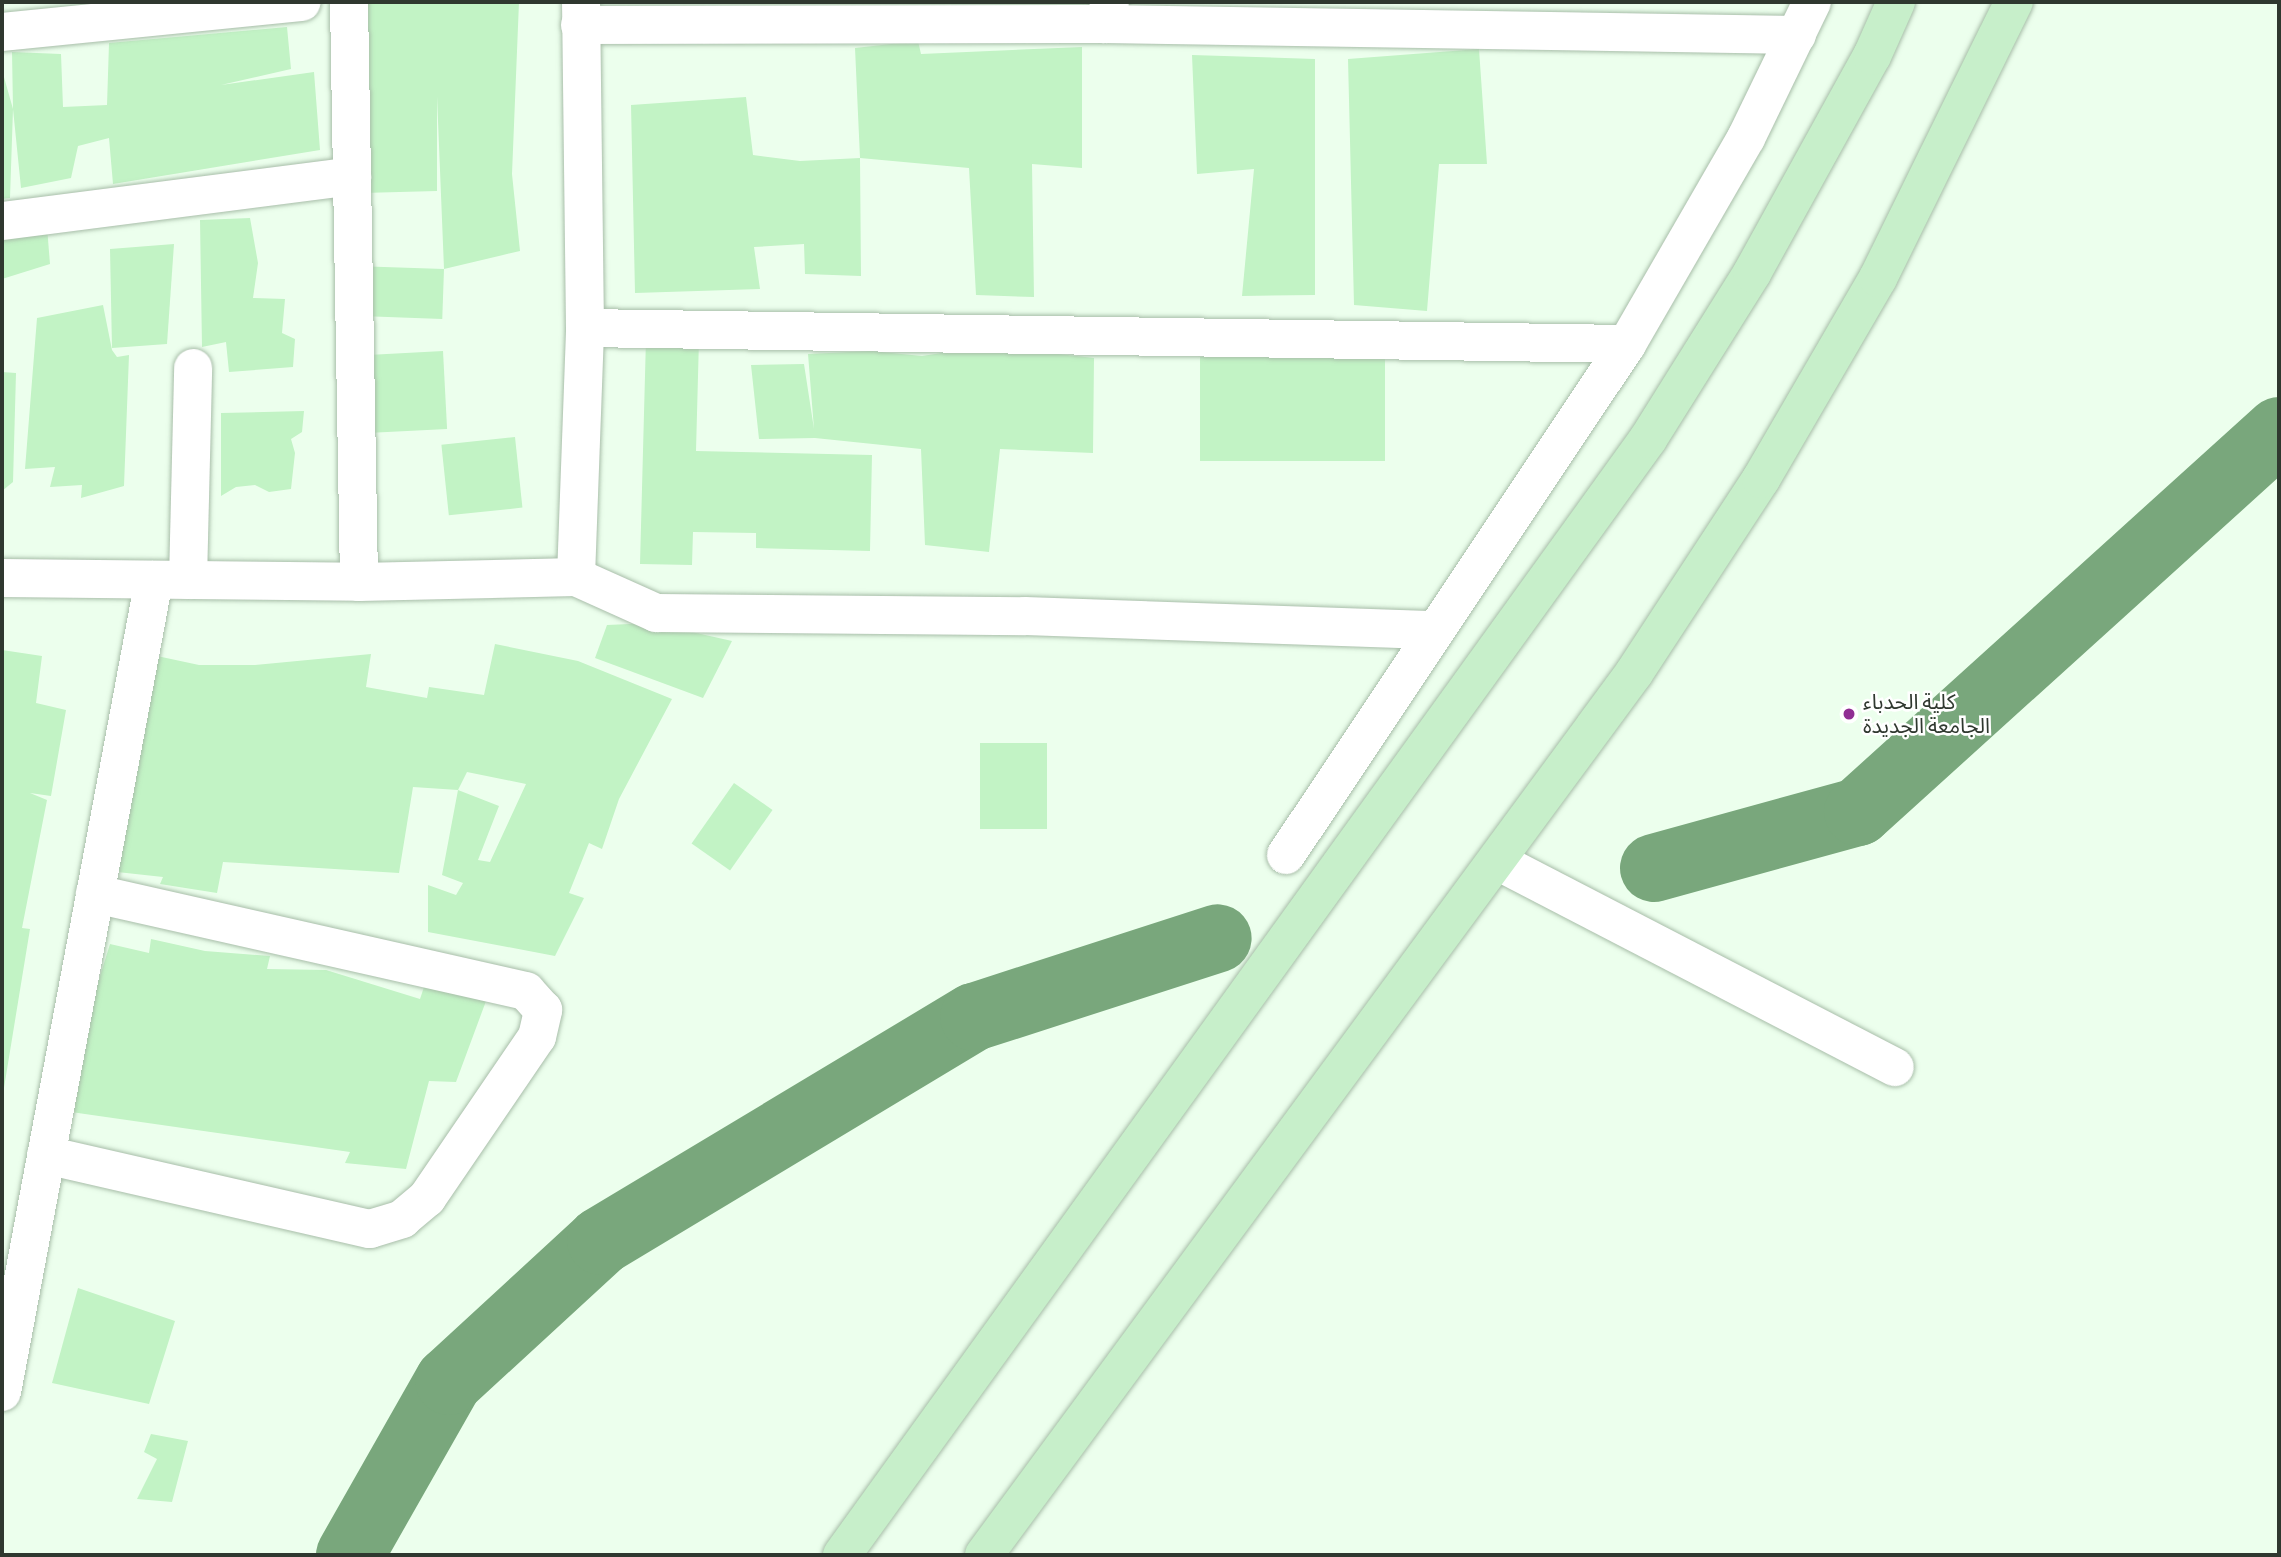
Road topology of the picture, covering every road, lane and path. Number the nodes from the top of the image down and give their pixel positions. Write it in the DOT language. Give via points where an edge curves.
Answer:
graph roads {
  1 [pos="302,2"];
  2 [pos="349,2"];
  3 [pos="1896,2"];
  4 [pos="2014,2"];
  5 [pos="581,13"];
  6 [pos="1107,13"];
  7 [pos="1805,18"];
  8 [pos="2,32"];
  9 [pos="352,176"];
  10 [pos="2,221"];
  11 [pos="585,328"];
  12 [pos="1626,344"];
  13 [pos="193,368"];
  14 [pos="576,577"];
  15 [pos="2,578"];
  16 [pos="171,580"];
  17 [pos="359,582"];
  18 [pos="1436,630"];
  19 [pos="1286,855"];
  20 [pos="1497,861"];
  21 [pos="95,894"];
  22 [pos="1895,1067"];
  23 [pos="46,1155"];
  24 [pos="2,1392"];
  25 [pos="842,1555"];
  26 [pos="984,1555"];
  1 -- 8 [label="street"];
  2 -- 9 [label="street"];
  3 -- 25 [label="main road" via="1872,56 1752,273 1648,439"];
  4 -- 20 [label="main road" via="1878,278 1761,479 1634,673"];
  5 -- 6 [label="street"];
  5 -- 11 [label="street"];
  6 -- 7 [label="street"];
  7 -- 12 [label="street" via="1695,232"];
  9 -- 10 [label="street"];
  9 -- 17 [label="street"];
  11 -- 12 [label="street"];
  11 -- 14 [label="street"];
  12 -- 18 [label="street"];
  13 -- 16 [label="street"];
  14 -- 17 [label="street"];
  14 -- 18 [label="street" via="656,612 1025,616"];
  15 -- 16 [label="street"];
  16 -- 17 [label="street"];
  16 -- 21 [label="street"];
  18 -- 19 [label="street"];
  20 -- 22 [label="street"];
  20 -- 26 [label="main road"];
  21 -- 23 [label="street"];
  21 -- 23 [label="street" via="526,991 543,1010 537,1037 427,1198 402,1219 370,1229"];
  23 -- 24 [label="street"];
}
